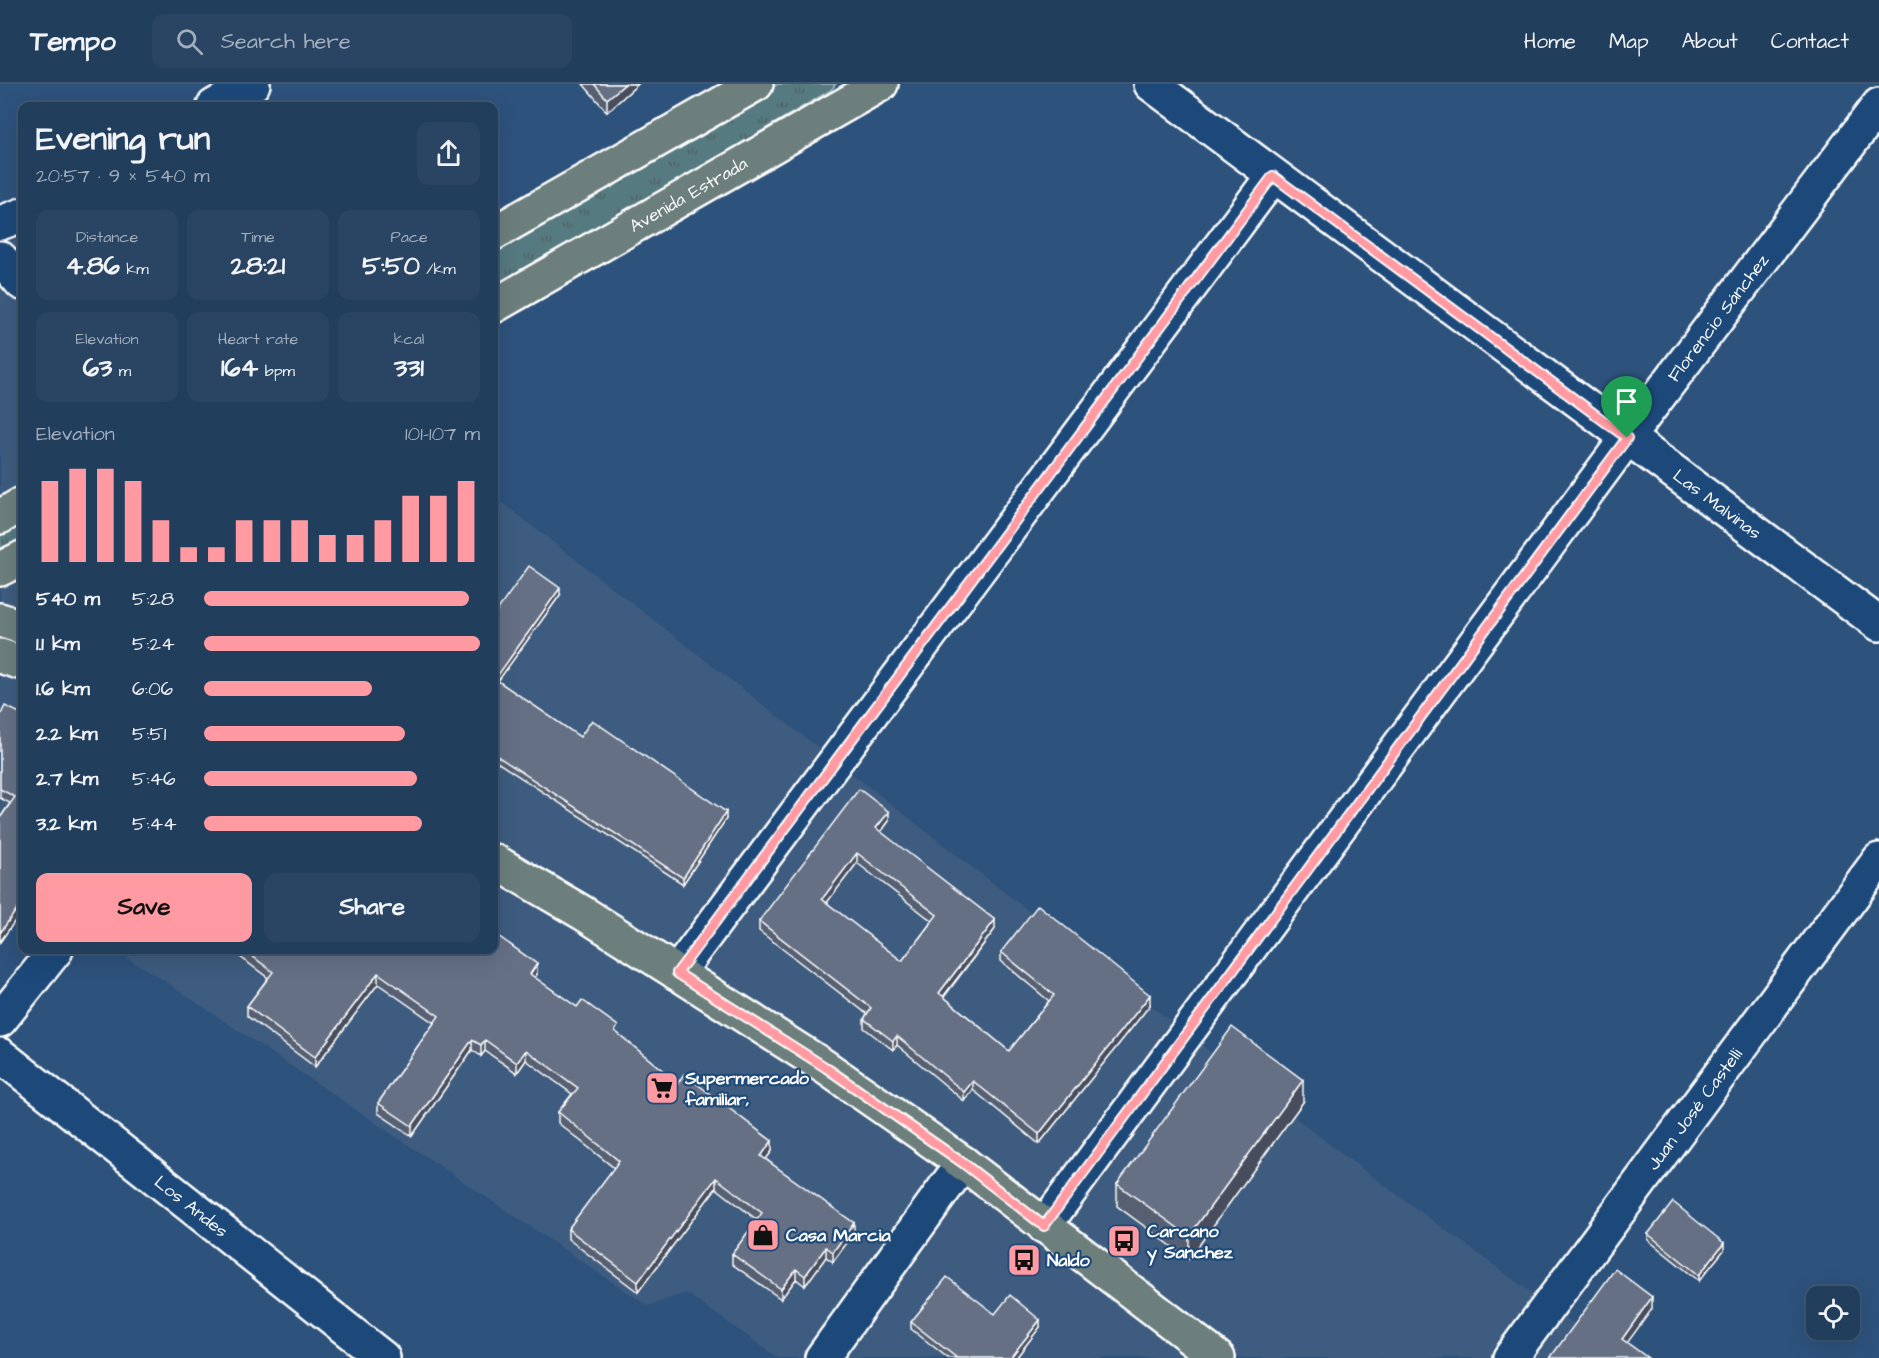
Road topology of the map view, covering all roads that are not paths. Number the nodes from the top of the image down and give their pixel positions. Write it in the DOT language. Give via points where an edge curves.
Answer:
graph roads {
  1 [pos="253,84"];
  2 [pos="756,84"];
  3 [pos="1151,84"];
  4 [pos="873,86"];
  5 [pos="221,102"];
  6 [pos="1879,105"];
  7 [pos="1273,176"];
  8 [pos="18,216"];
  9 [pos="0,223"];
  10 [pos="498,231"];
  11 [pos="0,258"];
  12 [pos="18,278"];
  13 [pos="498,304"];
  14 [pos="1627,438"];
  15 [pos="18,506"];
  16 [pos="0,517"];
  17 [pos="18,560"];
  18 [pos="0,569"];
  19 [pos="0,620"];
  20 [pos="1879,624"];
  21 [pos="18,626"];
  22 [pos="0,656"];
  23 [pos="18,662"];
  24 [pos="1879,860"];
  25 [pos="498,863"];
  26 [pos="53,954"];
  27 [pos="677,973"];
  28 [pos="0,1020"];
  29 [pos="0,1055"];
  30 [pos="963,1163"];
  31 [pos="1044,1226"];
  32 [pos="383,1358"];
  33 [pos="822,1358"];
  34 [pos="1218,1358"];
  35 [pos="1510,1358"];
  1 -- 5 [label="street"];
  2 -- 10 [label="main road"];
  3 -- 7 [label="street, Las Malvinas"];
  4 -- 13 [label="main road, Avenida Estrada"];
  6 -- 14 [label="street, Florencio Sánchez"];
  7 -- 14 [label="street, Las Malvinas"];
  7 -- 27 [label="street"];
  8 -- 9 [label="street"];
  11 -- 12 [label="street"];
  14 -- 20 [label="street, Las Malvinas"];
  14 -- 31 [label="street, Florencio Sánchez"];
  15 -- 16 [label="main road"];
  17 -- 18 [label="main road"];
  19 -- 21 [label="main road"];
  22 -- 23 [label="main road"];
  24 -- 35 [label="street, Juan José Castelli"];
  25 -- 27 [label="main road"];
  26 -- 28 [label="street"];
  27 -- 30 [label="main road" via="825,1067"];
  29 -- 32 [label="street, Los Andes"];
  30 -- 31 [label="main road"];
  30 -- 33 [label="street"];
  31 -- 34 [label="main road"];
}
